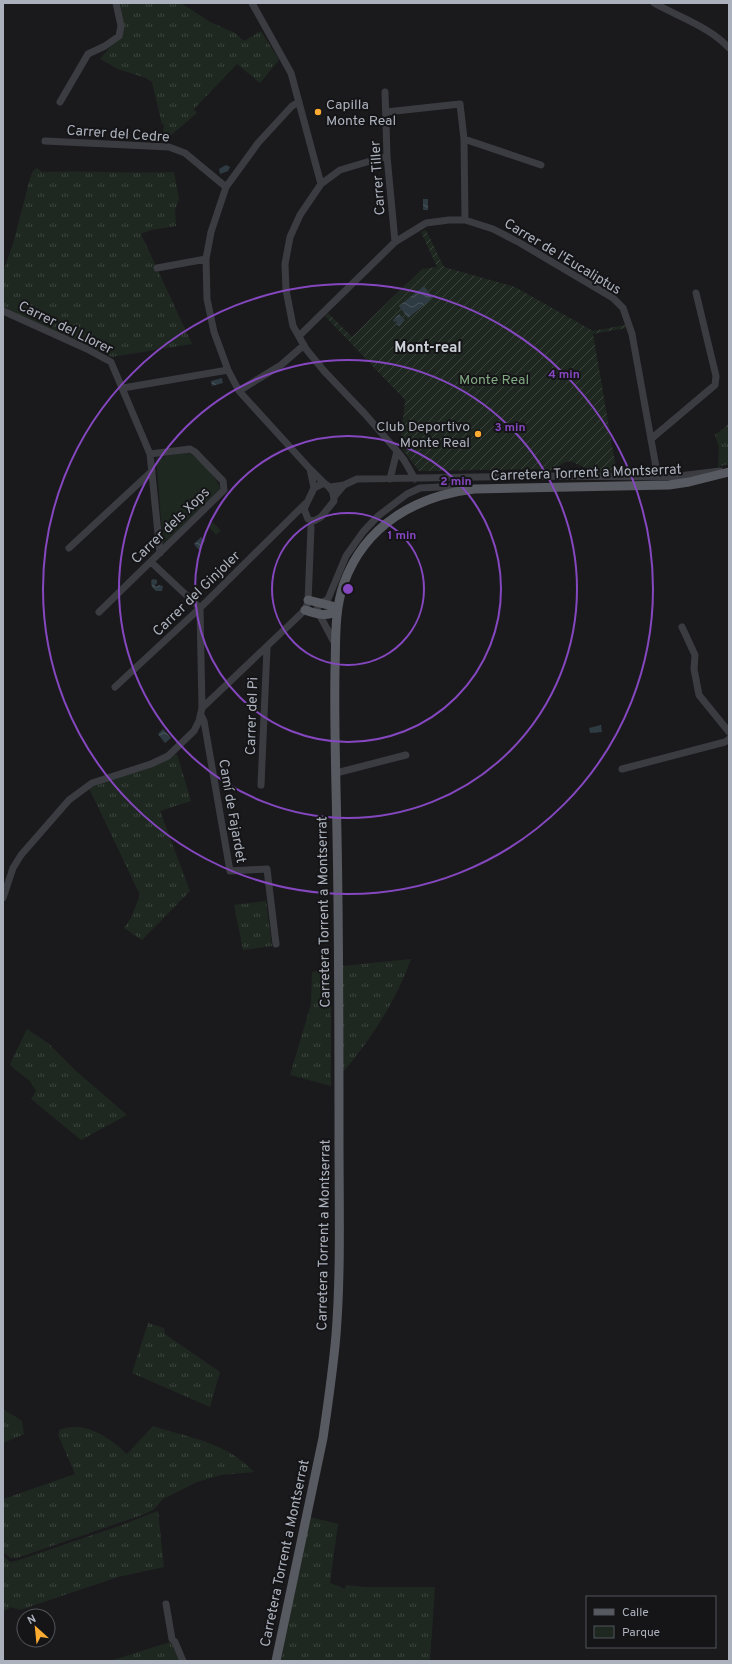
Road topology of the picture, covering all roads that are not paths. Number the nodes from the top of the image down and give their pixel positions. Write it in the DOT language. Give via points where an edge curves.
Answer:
graph roads {
  1 [pos="116,3"];
  2 [pos="252,3"];
  3 [pos="654,3"];
  4 [pos="729,48"];
  5 [pos="385,92"];
  6 [pos="298,99"];
  7 [pos="60,102"];
  8 [pos="386,112"];
  9 [pos="464,139"];
  10 [pos="45,141"];
  11 [pos="387,156"];
  12 [pos="540,165"];
  13 [pos="321,184"];
  14 [pos="226,186"];
  15 [pos="465,220"];
  16 [pos="395,242"];
  17 [pos="206,259"];
  18 [pos="157,268"];
  19 [pos="696,293"];
  20 [pos="3,311"];
  21 [pos="299,336"];
  22 [pos="304,345"];
  23 [pos="228,370"];
  24 [pos="123,388"];
  25 [pos="239,391"];
  26 [pos="651,438"];
  27 [pos="397,451"];
  28 [pos="150,454"];
  29 [pos="656,467"];
  30 [pos="310,469"];
  31 [pos="152,471"];
  32 [pos="729,472"];
  33 [pos="651,477"];
  34 [pos="663,477"];
  35 [pos="390,479"];
  36 [pos="415,479"];
  37 [pos="344,484"];
  38 [pos="328,485"];
  39 [pos="314,488"];
  40 [pos="476,489"];
  41 [pos="334,497"];
  42 [pos="306,504"];
  43 [pos="293,516"];
  44 [pos="310,520"];
  45 [pos="70,548"];
  46 [pos="160,554"];
  47 [pos="151,562"];
  48 [pos="321,602"];
  49 [pos="307,604"];
  50 [pos="200,608"];
  51 [pos="337,611"];
  52 [pos="99,612"];
  53 [pos="319,615"];
  54 [pos="682,627"];
  55 [pos="336,644"];
  56 [pos="267,648"];
  57 [pos="115,687"];
  58 [pos="201,711"];
  59 [pos="729,732"];
  60 [pos="729,739"];
  61 [pos="406,755"];
  62 [pos="622,769"];
  63 [pos="336,773"];
  64 [pos="261,785"];
  65 [pos="3,898"];
  66 [pos="276,944"];
  67 [pos="166,1604"];
  68 [pos="183,1661"];
  69 [pos="276,1661"];
  1 -- 7 [label="street" via="121,26 119,36 88,54"];
  2 -- 6 [label="street" via="291,73"];
  3 -- 4 [label="street" via="700,26"];
  5 -- 8 [label="street, Carrer Tiller"];
  6 -- 13 [label="street"];
  6 -- 14 [label="street" via="258,143"];
  8 -- 9 [label="street" via="460,104"];
  8 -- 11 [label="street, Carrer Tiller"];
  9 -- 12 [label="street"];
  9 -- 15 [label="street"];
  10 -- 14 [label="street, Carrer del Cedre" via="169,147 185,153"];
  11 -- 13 [label="street" via="340,170"];
  11 -- 16 [label="street, Carrer Tiller"];
  13 -- 21 [label="street" via="300,215 290,237 285,264 289,312"];
  14 -- 17 [label="street" via="211,232"];
  15 -- 16 [label="street, Carrer de l'Eucaliptus" via="426,223"];
  15 -- 26 [label="street, Carrer de l'Eucaliptus" via="493,229 520,243 613,298 623,308 632,334"];
  16 -- 21 [label="street, Carrer de l'Eucaliptus"];
  17 -- 18 [label="street"];
  17 -- 23 [label="street" via="207,299 214,332"];
  19 -- 26 [label="street" via="716,376 715,385"];
  20 -- 24 [label="street, Carrer del Llorer" via="107,359 114,367"];
  21 -- 22 [label="street"];
  22 -- 25 [label="street" via="281,364"];
  22 -- 27 [label="street" via="324,372"];
  23 -- 24 [label="street"];
  23 -- 25 [label="street"];
  24 -- 28 [label="street, Carrer del Llorer"];
  25 -- 30 [label="street"];
  26 -- 29 [label="street, Carrer de l'Eucaliptus"];
  27 -- 35 [label="street"];
  27 -- 36 [label="street"];
  28 -- 31 [label="street, Carrer del Llorer"];
  28 -- 46 [label="street, Carrer dels Xops" via="190,449 224,484 222,493"];
  29 -- 33 [label="street"];
  29 -- 34 [label="street"];
  30 -- 38 [label="street"];
  30 -- 39 [label="street"];
  31 -- 45 [label="street"];
  31 -- 46 [label="street, Carrer del Llorer"];
  32 -- 34 [label="street" via="714,471"];
  32 -- 40 [label="main road, Carretera Torrent a Montserrat" via="668,485"];
  33 -- 34 [label="street"];
  33 -- 36 [label="street"];
  35 -- 36 [label="street"];
  35 -- 37 [label="street" via="356,480"];
  37 -- 38 [label="street"];
  37 -- 41 [label="street"];
  38 -- 39 [label="street"];
  38 -- 41 [label="street"];
  39 -- 42 [label="street"];
  40 -- 48 [label="street" via="461,486 428,486 407,494 378,516 363,532 346,556 328,599"];
  40 -- 51 [label="main road, Carretera Torrent a Montserrat" via="425,500 394,516 378,530 365,545 349,572"];
  41 -- 44 [label="street" via="334,502 321,517"];
  42 -- 43 [label="street, Carrer del Ginjoler"];
  42 -- 44 [label="street" via="304,509"];
  43 -- 44 [label="street"];
  43 -- 50 [label="street, Carrer del Ginjoler"];
  44 -- 49 [label="street"];
  46 -- 47 [label="street, Carrer dels Xops"];
  47 -- 50 [label="street"];
  47 -- 52 [label="street, Carrer dels Xops"];
  48 -- 49 [label="main road"];
  48 -- 51 [label="main road"];
  48 -- 53 [label="street" via="317,610"];
  49 -- 53 [label="main road"];
  49 -- 56 [label="street"];
  50 -- 57 [label="street, Carrer del Ginjoler"];
  50 -- 58 [label="street"];
  51 -- 53 [label="main road"];
  51 -- 55 [label="main road, Carretera Torrent a Montserrat"];
  53 -- 55 [label="street"];
  54 -- 59 [label="street" via="695,655 694,669 699,695"];
  55 -- 63 [label="main road, Carretera Torrent a Montserrat"];
  56 -- 58 [label="street"];
  56 -- 64 [label="street, Carrer del Pi"];
  58 -- 65 [label="street" via="194,731 168,756 92,783 69,800 12,868"];
  58 -- 66 [label="street, Camí de Fajardet" via="230,872 267,869"];
  60 -- 62 [label="street"];
  61 -- 63 [label="street"];
  63 -- 69 [label="main road, Carretera Torrent a Montserrat" via="336,1334 322,1438"];
  67 -- 68 [label="street" via="172,1639"];
}
